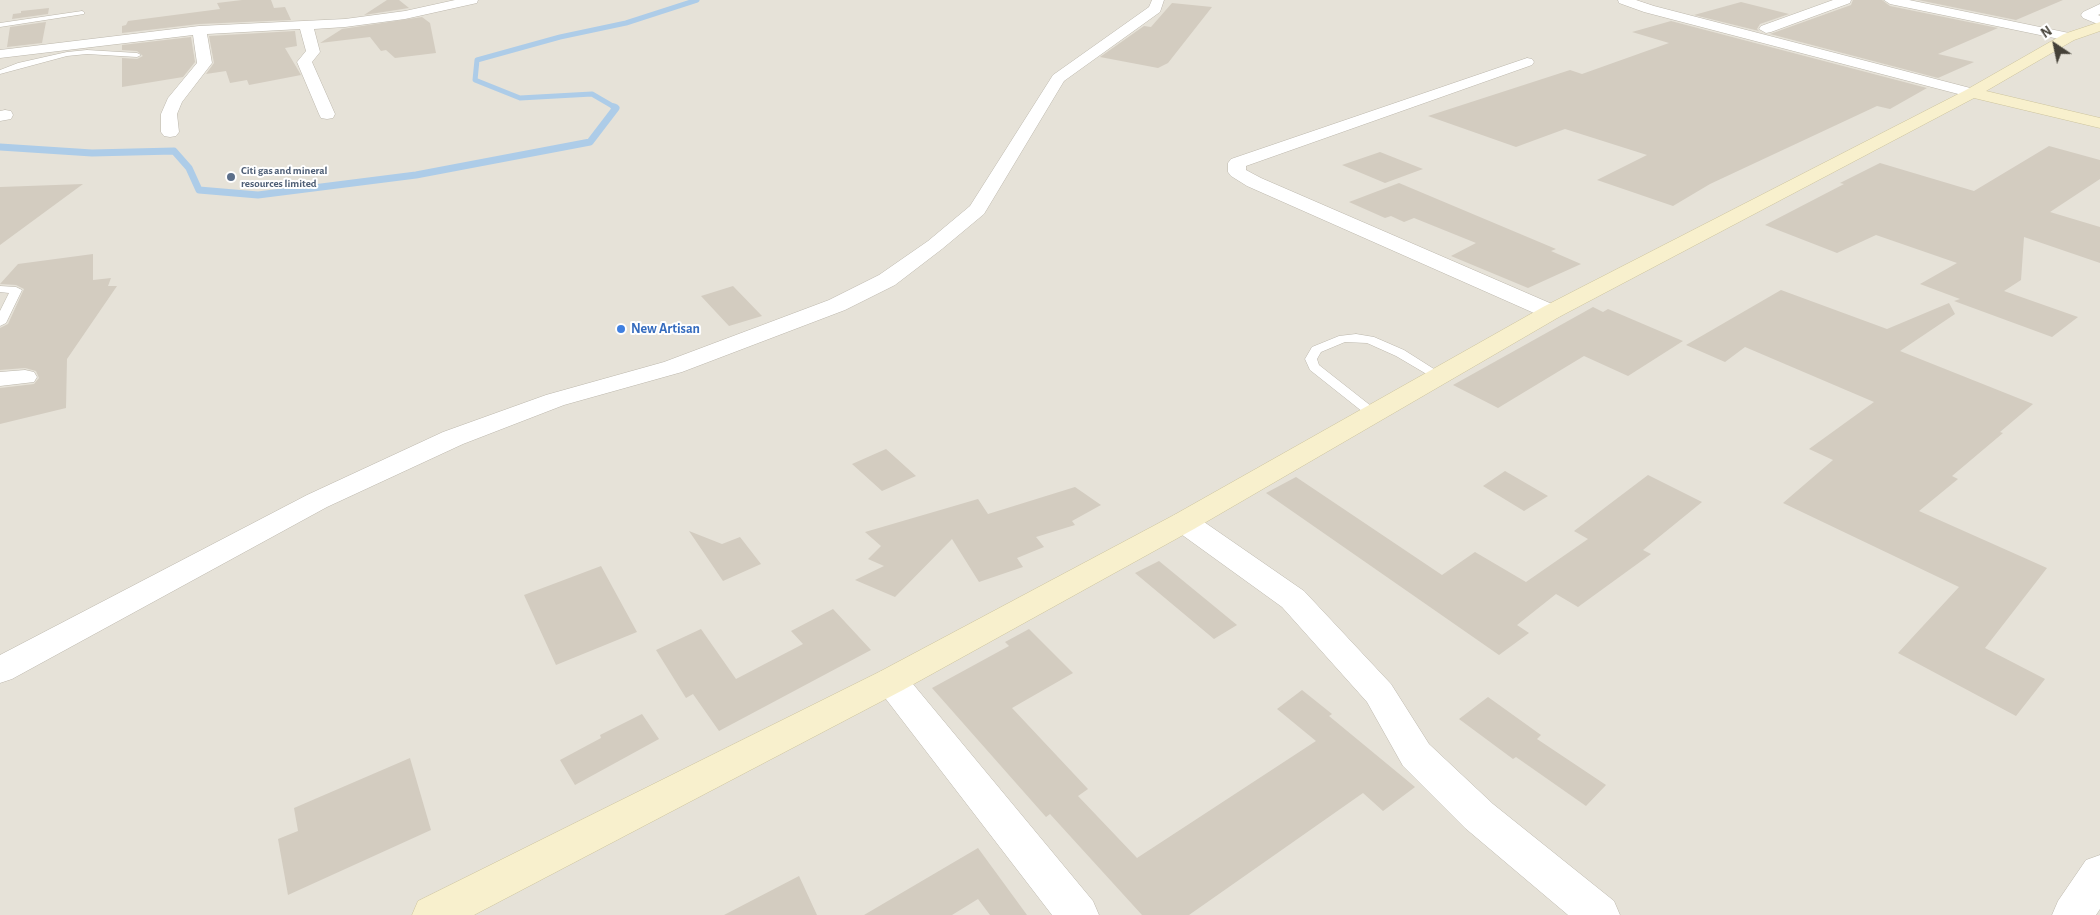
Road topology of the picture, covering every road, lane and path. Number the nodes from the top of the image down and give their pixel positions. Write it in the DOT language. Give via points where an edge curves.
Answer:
graph roads {
  1 [pos="472,0"];
  2 [pos="1158,0"];
  3 [pos="1624,0"];
  4 [pos="1845,0"];
  5 [pos="1890,0"];
  6 [pos="2100,8"];
  7 [pos="82,13"];
  8 [pos="2100,21"];
  9 [pos="306,24"];
  10 [pos="0,25"];
  11 [pos="2100,26"];
  12 [pos="1766,29"];
  13 [pos="198,30"];
  14 [pos="2069,37"];
  15 [pos="0,54"];
  16 [pos="137,55"];
  17 [pos="1527,62"];
  18 [pos="0,72"];
  19 [pos="1972,93"];
  20 [pos="328,114"];
  21 [pos="2100,123"];
  22 [pos="170,132"];
  23 [pos="0,289"];
  24 [pos="1551,312"];
  25 [pos="0,323"];
  26 [pos="1439,376"];
  27 [pos="25,377"];
  28 [pos="0,379"];
  29 [pos="1373,413"];
  30 [pos="1184,522"];
  31 [pos="0,670"];
  32 [pos="891,682"];
  33 [pos="2100,873"];
  34 [pos="433,915"];
  35 [pos="1078,915"];
  36 [pos="1599,915"];
  37 [pos="2074,915"];
  1 -- 9 [label="street" via="388,17"];
  2 -- 31 [label="street" via="1154,9 1058,78 977,210 886,280 837,305 674,367 555,400 453,438 317,502"];
  3 -- 19 [label="street"];
  4 -- 12 [label="street"];
  5 -- 14 [label="street"];
  6 -- 8 [label="street" via="2088,15"];
  7 -- 10 [label="lane"];
  9 -- 13 [label="street"];
  9 -- 20 [label="street" via="313,52 304,62"];
  11 -- 14 [label="main road"];
  13 -- 15 [label="street"];
  13 -- 22 [label="street" via="205,63 174,101 169,114"];
  14 -- 19 [label="main road"];
  16 -- 18 [label="lane" via="68,54"];
  17 -- 24 [label="street" via="1237,163 1237,172"];
  19 -- 21 [label="main road"];
  19 -- 24 [label="main road"];
  23 -- 25 [label="lane" via="16,290"];
  24 -- 26 [label="main road"];
  26 -- 29 [label="main road"];
  26 -- 29 [label="lane" via="1370,340 1343,339 1316,350 1311,359 1314,367"];
  27 -- 28 [label="street"];
  29 -- 30 [label="main road"];
  30 -- 32 [label="main road"];
  30 -- 36 [label="street" via="1292,599 1379,694 1416,755 1479,816"];
  32 -- 34 [label="main road"];
  32 -- 35 [label="street"];
  33 -- 37 [label="street"];
}
